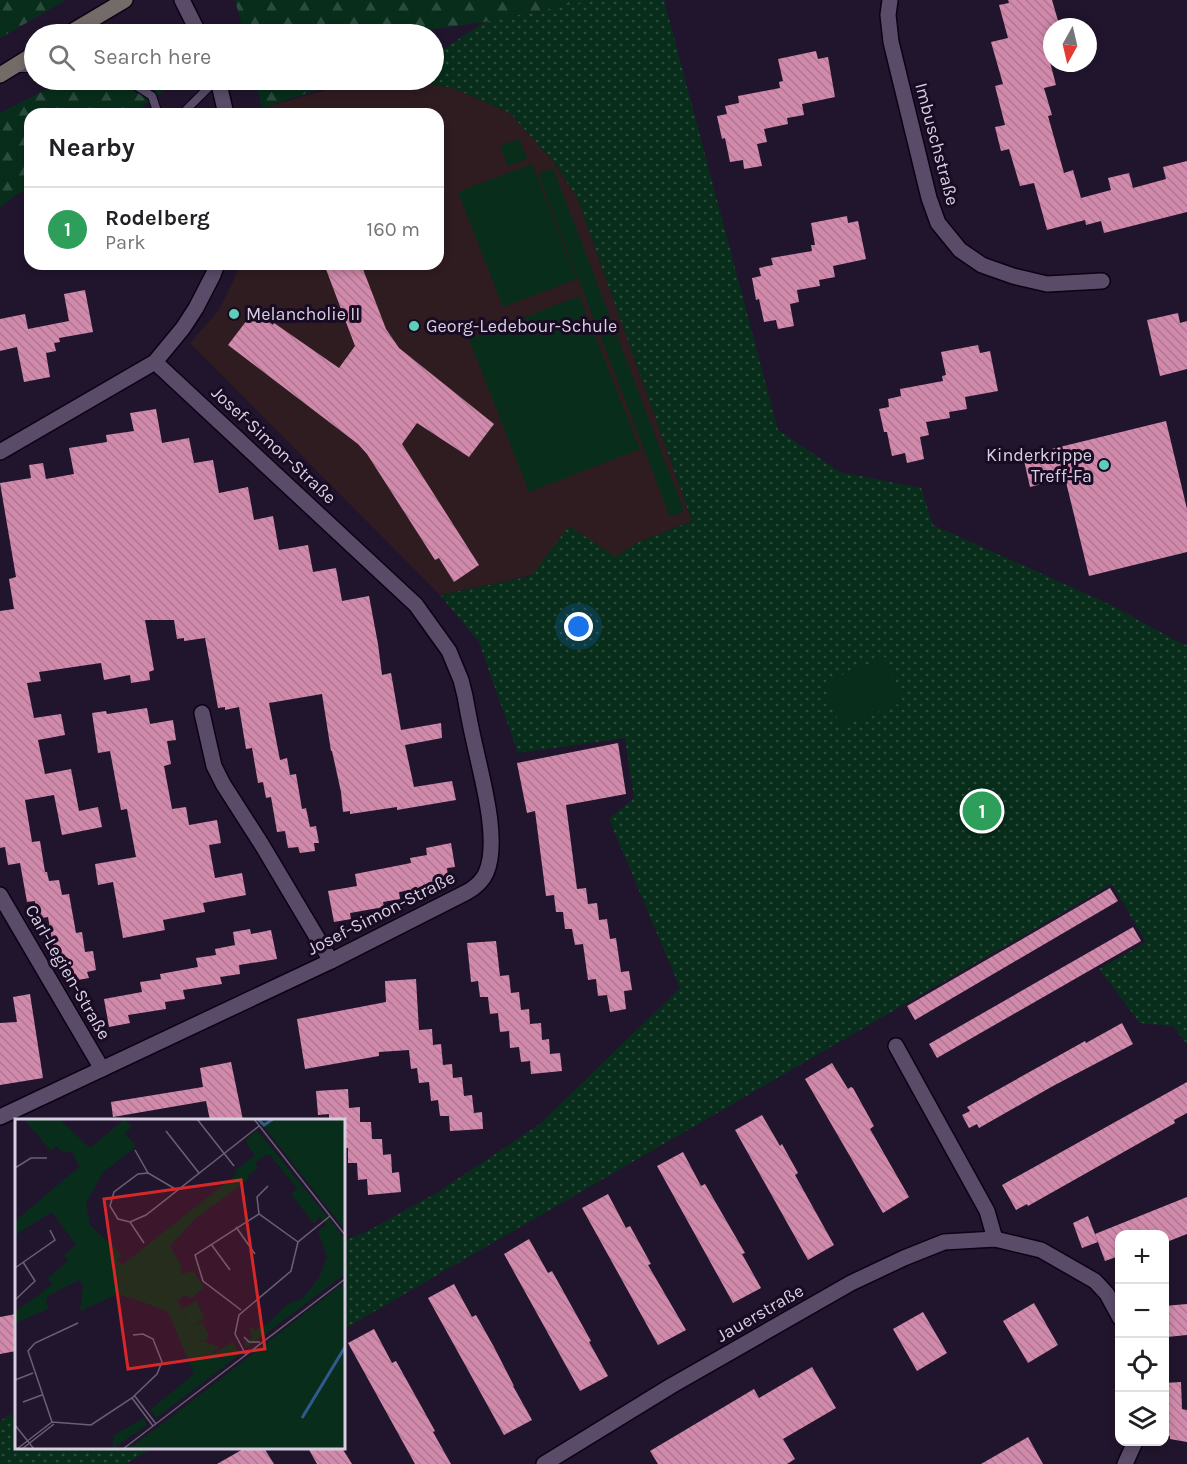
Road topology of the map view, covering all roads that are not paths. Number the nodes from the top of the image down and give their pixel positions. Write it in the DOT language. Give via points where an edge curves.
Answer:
graph roads {
  1 [pos="125,0"];
  2 [pos="183,0"];
  3 [pos="890,0"];
  4 [pos="85,24"];
  5 [pos="194,24"];
  6 [pos="24,60"];
  7 [pos="24,69"];
  8 [pos="6,71"];
  9 [pos="143,90"];
  10 [pos="207,90"];
  11 [pos="220,90"];
  12 [pos="156,108"];
  13 [pos="188,108"];
  14 [pos="224,108"];
  15 [pos="215,270"];
  16 [pos="1102,281"];
  17 [pos="155,362"];
  18 [pos="0,452"];
  19 [pos="202,713"];
  20 [pos="0,895"];
  21 [pos="331,961"];
  22 [pos="896,1046"];
  23 [pos="102,1069"];
  24 [pos="0,1117"];
  25 [pos="995,1239"];
  26 [pos="1115,1310"];
  27 [pos="1133,1446"];
  28 [pos="551,1460"];
  29 [pos="573,1464"];
  30 [pos="1125,1464"];
  1 -- 4 [label="main road"];
  2 -- 5 [label="street"];
  3 -- 16 [label="street, Imbuschstraße" via="891,42 928,198 938,223 960,250 982,266 1047,284"];
  6 -- 8 [label="main road"];
  7 -- 8 [label="lane"];
  9 -- 12 [label="lane" via="152,96"];
  10 -- 13 [label="lane"];
  11 -- 14 [label="street"];
  15 -- 17 [label="street" via="196,308"];
  17 -- 18 [label="street"];
  17 -- 21 [label="street, Josef-Simon-Straße" via="416,605 449,651 461,680 491,831 487,872 480,884 467,892"];
  19 -- 21 [label="street" via="214,766 223,784"];
  20 -- 23 [label="street, Carl-Legien-Straße"];
  21 -- 23 [label="street, Josef-Simon-Straße"];
  22 -- 25 [label="street" via="987,1212"];
  23 -- 24 [label="street, Josef-Simon-Straße"];
  25 -- 26 [label="street, Jauerstraße" via="1041,1250 1095,1281"];
  25 -- 28 [label="street, Jauerstraße" via="944,1242 850,1283"];
  27 -- 30 [label="street"];
  28 -- 29 [label="street, Jauerstraße"];
}
